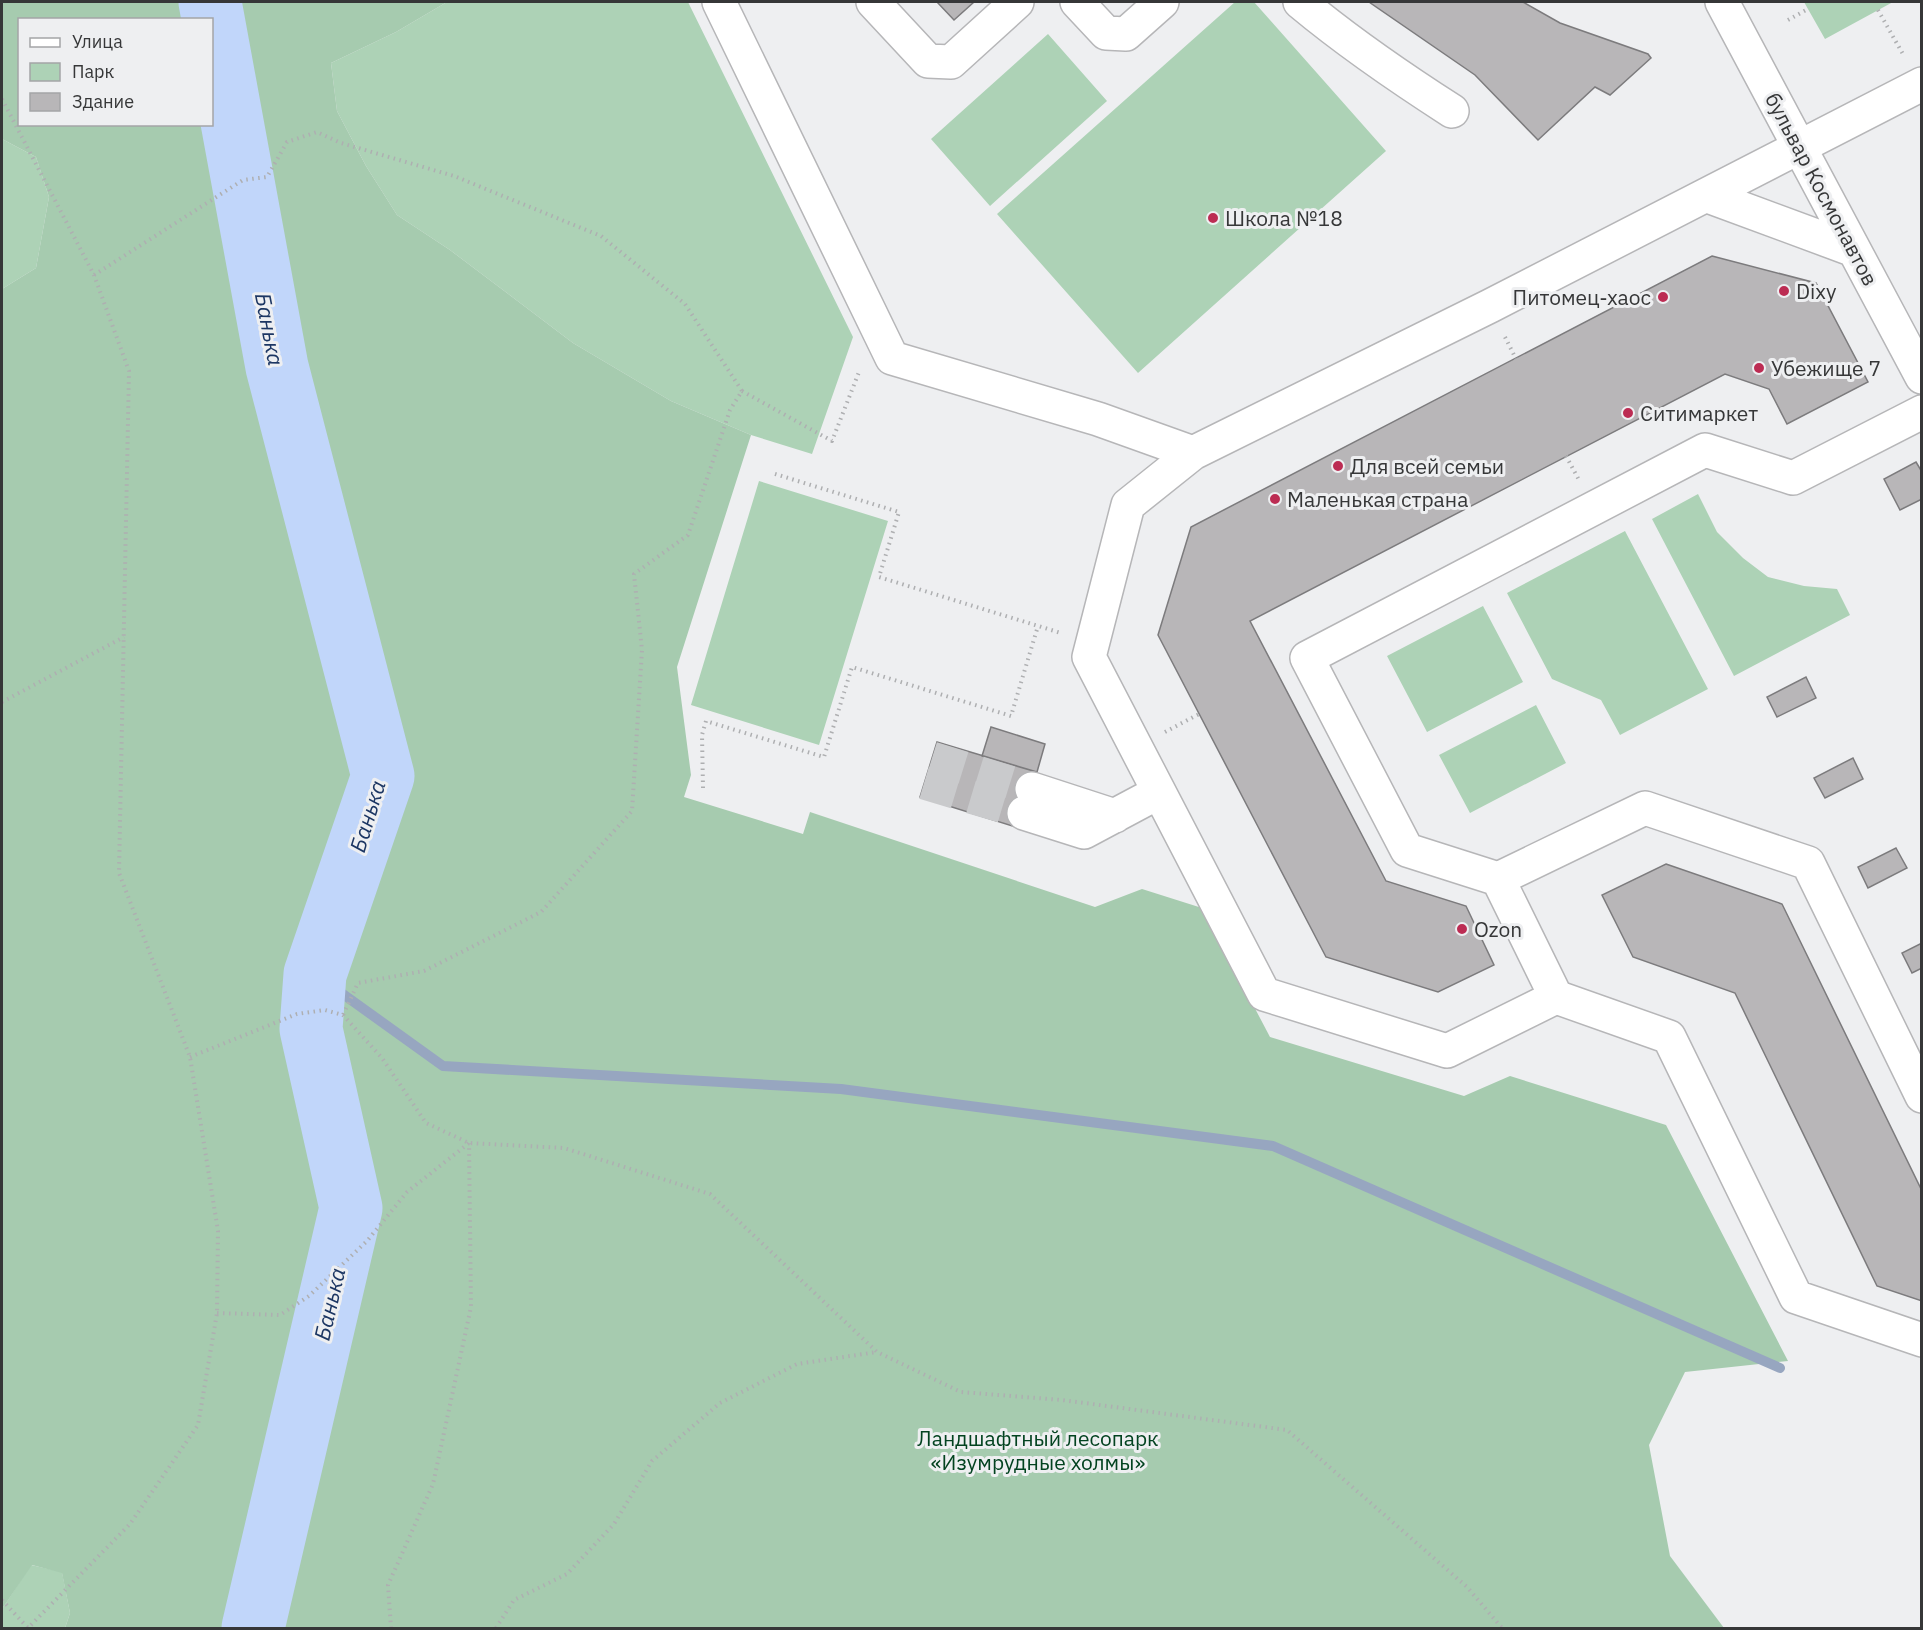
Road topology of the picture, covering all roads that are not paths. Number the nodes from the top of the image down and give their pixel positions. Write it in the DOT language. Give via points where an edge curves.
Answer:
graph roads {
  1 [pos="719,2"];
  2 [pos="873,2"];
  3 [pos="1017,2"];
  4 [pos="1077,2"];
  5 [pos="1161,2"];
  6 [pos="1300,2"];
  7 [pos="1722,2"];
  8 [pos="1917,79"];
  9 [pos="1452,111"];
  10 [pos="1800,147"];
  11 [pos="1708,196"];
  12 [pos="1854,250"];
  13 [pos="1922,377"];
  14 [pos="1922,411"];
  15 [pos="1193,453"];
  16 [pos="1159,792"];
  17 [pos="1028,801"];
  18 [pos="1498,879"];
  19 [pos="1556,997"];
  20 [pos="1922,1096"];
  21 [pos="1922,1340"];
  1 -- 15 [label="street" via="892,358 1098,419"];
  2 -- 3 [label="street" via="928,61 951,62"];
  4 -- 5 [label="street" via="1106,33 1126,34"];
  6 -- 9 [label="street" via="1404,81"];
  7 -- 10 [label="street, бульвар Космонавтов"];
  8 -- 10 [label="street"];
  10 -- 11 [label="street"];
  10 -- 12 [label="street, бульвар Космонавтов"];
  11 -- 12 [label="street"];
  11 -- 15 [label="street"];
  12 -- 13 [label="street, бульвар Космонавтов"];
  14 -- 18 [label="street" via="1794,478 1706,450 1307,658 1407,850"];
  15 -- 16 [label="street" via="1128,505 1089,657"];
  16 -- 17 [label="street" via="1115,816"];
  16 -- 19 [label="street" via="1264,994 1447,1051"];
  18 -- 19 [label="street"];
  18 -- 20 [label="street" via="1645,808 1808,862"];
  19 -- 21 [label="street" via="1669,1037 1796,1296"];
}
